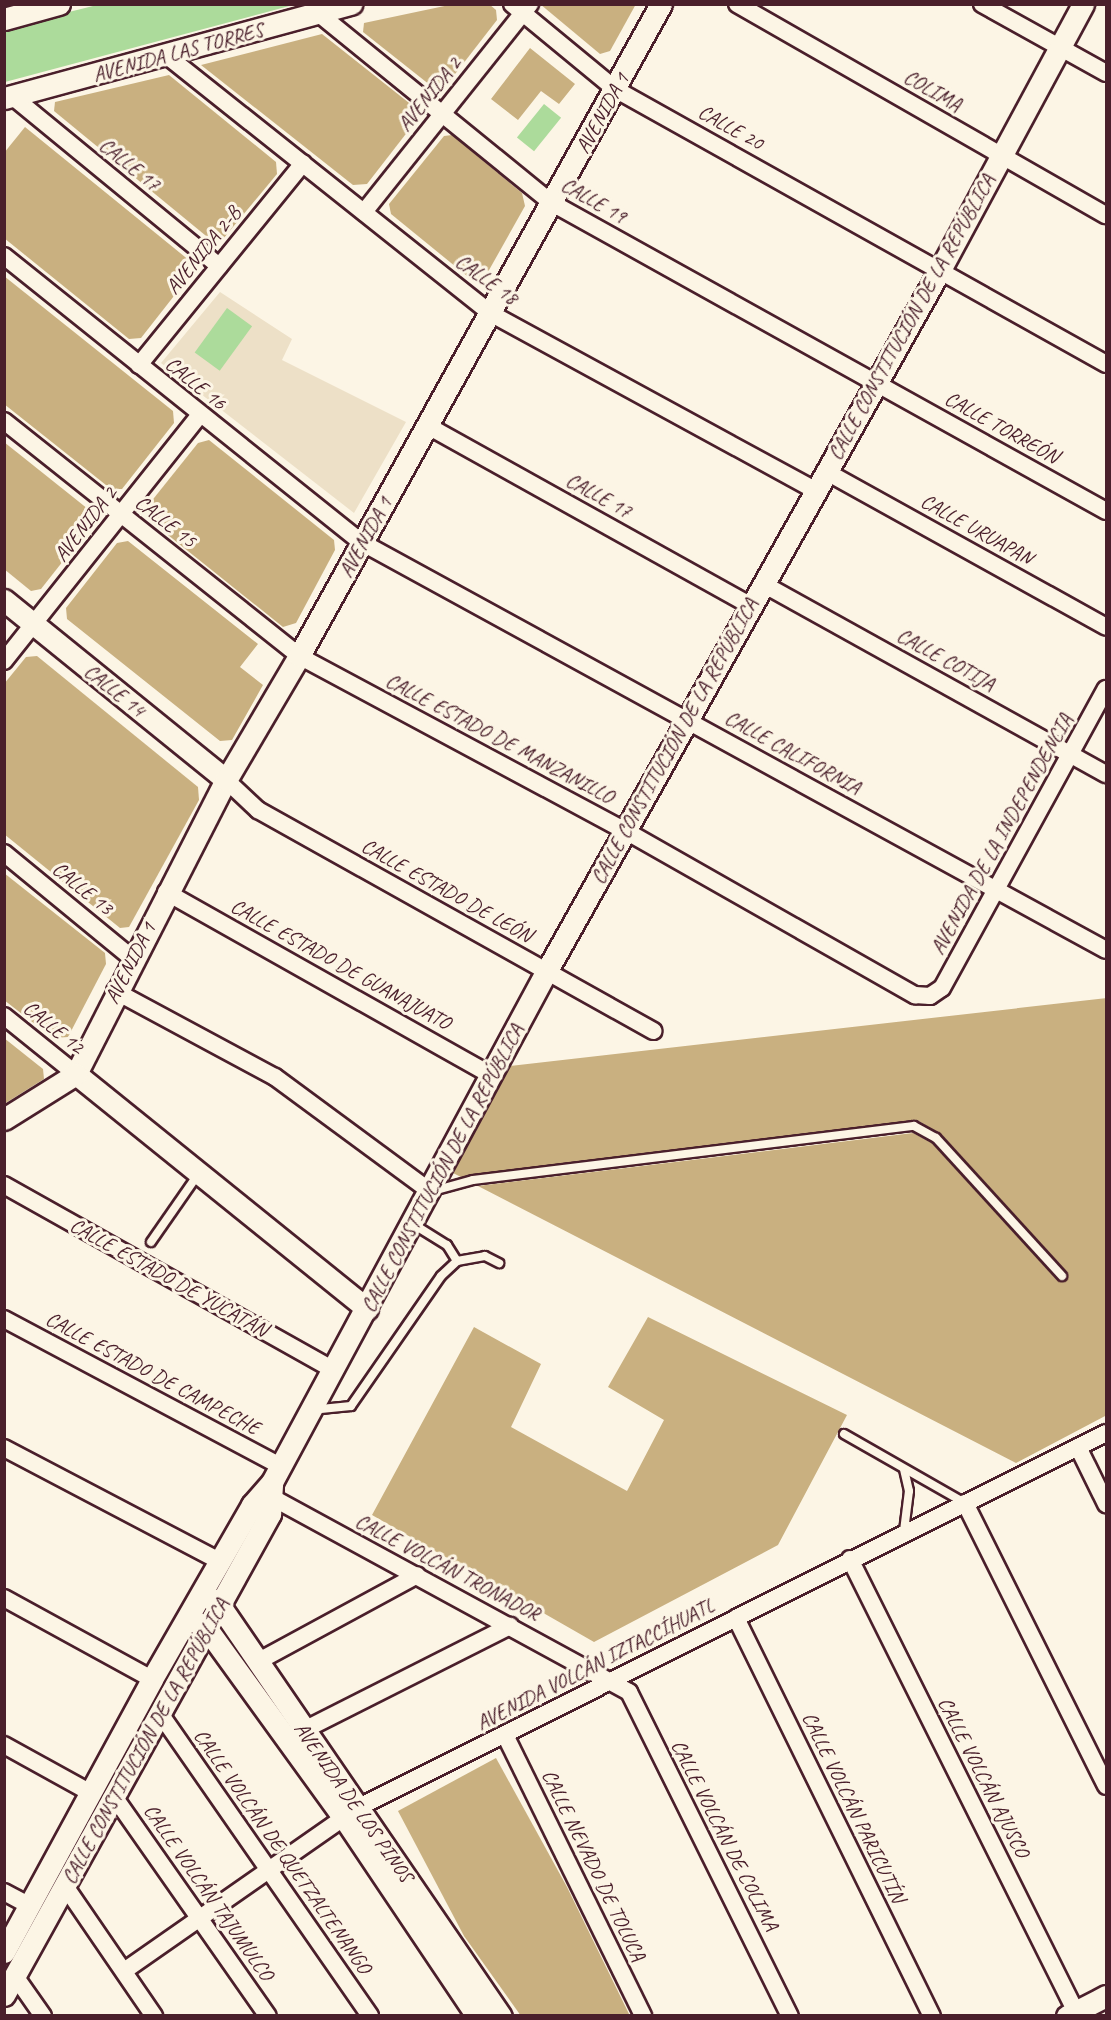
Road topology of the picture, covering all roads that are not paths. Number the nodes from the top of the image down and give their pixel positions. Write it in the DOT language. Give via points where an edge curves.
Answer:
graph roads {
  1 [pos="58,4"];
  2 [pos="351,4"];
  3 [pos="661,4"];
  4 [pos="737,4"];
  5 [pos="982,4"];
  6 [pos="1083,4"];
  7 [pos="522,8"];
  8 [pos="318,14"];
  9 [pos="4,19"];
  10 [pos="1060,47"];
  11 [pos="166,55"];
  12 [pos="1107,73"];
  13 [pos="615,89"];
  14 [pos="8,97"];
  15 [pos="442,114"];
  16 [pos="1002,156"];
  17 [pos="303,164"];
  18 [pos="552,203"];
  19 [pos="364,212"];
  20 [pos="1107,215"];
  21 [pos="4,256"];
  22 [pos="219,266"];
  23 [pos="941,268"];
  24 [pos="490,313"];
  25 [pos="1107,364"];
  26 [pos="139,365"];
  27 [pos="876,383"];
  28 [pos="200,414"];
  29 [pos="4,421"];
  30 [pos="426,425"];
  31 [pos="825,471"];
  32 [pos="814,490"];
  33 [pos="1107,511"];
  34 [pos="121,514"];
  35 [pos="361,542"];
  36 [pos="763,584"];
  37 [pos="4,600"];
  38 [pos="750,605"];
  39 [pos="34,624"];
  40 [pos="1107,627"];
  41 [pos="299,656"];
  42 [pos="4,661"];
  43 [pos="1107,689"];
  44 [pos="688,719"];
  45 [pos="1071,754"];
  46 [pos="1107,774"];
  47 [pos="225,780"];
  48 [pos="624,830"];
  49 [pos="4,853"];
  50 [pos="996,891"];
  51 [pos="166,892"];
  52 [pos="1107,950"];
  53 [pos="133,958"];
  54 [pos="546,972"];
  55 [pos="115,991"];
  56 [pos="930,996"];
  57 [pos="4,1016"];
  58 [pos="653,1031"];
  59 [pos="76,1074"];
  60 [pos="493,1076"];
  61 [pos="4,1119"];
  62 [pos="199,1173"];
  63 [pos="4,1185"];
  64 [pos="431,1192"];
  65 [pos="413,1224"];
  66 [pos="151,1242"];
  67 [pos="457,1261"];
  68 [pos="499,1263"];
  69 [pos="1062,1276"];
  70 [pos="367,1309"];
  71 [pos="4,1319"];
  72 [pos="333,1370"];
  73 [pos="311,1410"];
  74 [pos="1107,1433"];
  75 [pos="844,1434"];
  76 [pos="1078,1447"];
  77 [pos="4,1448"];
  78 [pos="904,1470"];
  79 [pos="272,1485"];
  80 [pos="965,1503"];
  81 [pos="1107,1504"];
  82 [pos="904,1531"];
  83 [pos="850,1559"];
  84 [pos="219,1561"];
  85 [pos="417,1575"];
  86 [pos="202,1593"];
  87 [pos="4,1598"];
  88 [pos="220,1606"];
  89 [pos="188,1617"];
  90 [pos="736,1618"];
  91 [pos="510,1626"];
  92 [pos="207,1629"];
  93 [pos="257,1662"];
  94 [pos="152,1678"];
  95 [pos="613,1681"];
  96 [pos="159,1712"];
  97 [pos="304,1730"];
  98 [pos="505,1735"];
  99 [pos="4,1745"];
  100 [pos="1107,1786"];
  101 [pos="90,1792"];
  102 [pos="113,1795"];
  103 [pos="351,1813"];
  104 [pos="268,1869"];
  105 [pos="65,1886"];
  106 [pos="4,1892"];
  107 [pos="30,1906"];
  108 [pos="199,1916"];
  109 [pos="4,1952"];
  110 [pos="124,1971"];
  111 [pos="15,1976"];
  112 [pos="4,1995"];
  113 [pos="1107,1996"];
  114 [pos="484,2012"];
  115 [pos="1074,2014"];
  116 [pos="43,2016"];
  117 [pos="154,2016"];
  118 [pos="267,2016"];
  119 [pos="370,2016"];
  120 [pos="643,2016"];
  121 [pos="790,2016"];
  122 [pos="932,2016"];
  1 -- 9 [label="street"];
  2 -- 8 [label="street, AVENIDA LAS TORRES"];
  3 -- 13 [label="street, AVENIDA 1"];
  4 -- 16 [label="street, COLIMA"];
  5 -- 10 [label="street"];
  6 -- 10 [label="street, CALLE CONSTITUCIÓN DE LA REPÚBLICA"];
  7 -- 13 [label="street, CALLE 20"];
  7 -- 15 [label="street, AVENIDA 2"];
  8 -- 11 [label="street, AVENIDA LAS TORRES"];
  8 -- 15 [label="street, CALLE 19"];
  10 -- 12 [label="street"];
  10 -- 16 [label="street, CALLE CONSTITUCIÓN DE LA REPÚBLICA"];
  11 -- 14 [label="street, AVENIDA LAS TORRES"];
  11 -- 17 [label="street, CALLE 18"];
  13 -- 18 [label="street, AVENIDA 1"];
  13 -- 23 [label="street, CALLE 20"];
  14 -- 22 [label="street, CALLE 17"];
  15 -- 18 [label="street, CALLE 19"];
  15 -- 19 [label="street, AVENIDA 2"];
  16 -- 20 [label="street, COLIMA"];
  16 -- 23 [label="street, CALLE CONSTITUCIÓN DE LA REPÚBLICA"];
  17 -- 19 [label="street, CALLE 18"];
  17 -- 22 [label="street, AVENIDA 2-B"];
  18 -- 24 [label="street, AVENIDA 1"];
  18 -- 27 [label="street, CALLE 19"];
  19 -- 24 [label="street, CALLE 18"];
  21 -- 26 [label="street, CALLE 16"];
  22 -- 26 [label="street, AVENIDA 2-B"];
  23 -- 25 [label="street, CALLE 20"];
  23 -- 27 [label="street, CALLE CONSTITUCIÓN DE LA REPÚBLICA"];
  24 -- 30 [label="street, AVENIDA 1"];
  24 -- 32 [label="street, CALLE 18"];
  26 -- 28 [label="street, CALLE 16"];
  27 -- 31 [label="street, CALLE CONSTITUCIÓN DE LA REPÚBLICA"];
  27 -- 33 [label="street, CALLE TORREÓN"];
  28 -- 34 [label="street, AVENIDA 2"];
  28 -- 35 [label="street, CALLE 16"];
  29 -- 34 [label="street, CALLE 15"];
  30 -- 35 [label="street, AVENIDA 1"];
  30 -- 38 [label="street, CALLE 17"];
  31 -- 32 [label="street, CALLE CONSTITUCIÓN DE LA REPÚBLICA"];
  31 -- 40 [label="street, CALLE URUAPAN"];
  32 -- 36 [label="street, CALLE CONSTITUCIÓN DE LA REPÚBLICA"];
  34 -- 39 [label="street, AVENIDA 2"];
  34 -- 41 [label="street, CALLE 15"];
  35 -- 41 [label="street, AVENIDA 1"];
  35 -- 44 [label="street, CALLE CALIFORNIA"];
  36 -- 38 [label="street, CALLE CONSTITUCIÓN DE LA REPÚBLICA"];
  36 -- 45 [label="street, CALLE COTIJA"];
  37 -- 39 [label="street, CALLE 14"];
  38 -- 44 [label="street, CALLE CONSTITUCIÓN DE LA REPÚBLICA"];
  39 -- 42 [label="street, AVENIDA 2"];
  39 -- 47 [label="street, CALLE 14"];
  41 -- 47 [label="street, AVENIDA 1"];
  41 -- 48 [label="street, CALLE ESTADO DE MANZANILLO"];
  43 -- 45 [label="street, AVENIDA DE LA INDEPENDENCIA"];
  44 -- 48 [label="street, CALLE CONSTITUCIÓN DE LA REPÚBLICA"];
  44 -- 50 [label="street, CALLE CALIFORNIA"];
  45 -- 46 [label="street, CALLE COTIJA"];
  45 -- 50 [label="street, AVENIDA DE LA INDEPENDENCIA"];
  47 -- 51 [label="street, AVENIDA 1"];
  47 -- 54 [label="street, CALLE ESTADO DE LEÓN" via="258,810"];
  48 -- 54 [label="street, CALLE CONSTITUCIÓN DE LA REPÚBLICA"];
  48 -- 56 [label="street, CALLE ESTADO DE MANZANILLO" via="915,995"];
  49 -- 53 [label="street, CALLE 13"];
  50 -- 52 [label="street, CALLE CALIFORNIA"];
  50 -- 56 [label="street, AVENIDA DE LA INDEPENDENCIA" via="942,988"];
  51 -- 53 [label="street, AVENIDA 1"];
  51 -- 60 [label="street, CALLE ESTADO DE GUANAJUATO"];
  53 -- 55 [label="street, AVENIDA 1"];
  54 -- 58 [label="street, CALLE ESTADO DE LEÓN"];
  54 -- 60 [label="street, CALLE CONSTITUCIÓN DE LA REPÚBLICA"];
  55 -- 59 [label="street, AVENIDA 1"];
  55 -- 64 [label="street" via="275,1077"];
  57 -- 59 [label="street, CALLE 12"];
  59 -- 61 [label="street"];
  59 -- 62 [label="street"];
  60 -- 64 [label="street, CALLE CONSTITUCIÓN DE LA REPÚBLICA"];
  62 -- 66 [label="lane"];
  62 -- 70 [label="street"];
  63 -- 72 [label="street, CALLE ESTADO DE YUCATÁN"];
  64 -- 65 [label="street, CALLE CONSTITUCIÓN DE LA REPÚBLICA"];
  64 -- 69 [label="lane" via="473,1180 914,1126 936,1138"];
  65 -- 67 [label="lane" via="447,1245"];
  65 -- 70 [label="street, CALLE CONSTITUCIÓN DE LA REPÚBLICA"];
  67 -- 68 [label="lane" via="485,1256"];
  67 -- 73 [label="lane" via="441,1276 351,1406"];
  70 -- 72 [label="street, CALLE CONSTITUCIÓN DE LA REPÚBLICA"];
  71 -- 79 [label="street, CALLE ESTADO DE CAMPECHE"];
  72 -- 73 [label="street, CALLE CONSTITUCIÓN DE LA REPÚBLICA"];
  73 -- 79 [label="street, CALLE CONSTITUCIÓN DE LA REPÚBLICA"];
  74 -- 76 [label="street, AVENIDA VOLCÁN IZTACCÍHUATL"];
  75 -- 78 [label="lane"];
  76 -- 80 [label="street, AVENIDA VOLCÁN IZTACCÍHUATL"];
  76 -- 81 [label="street"];
  77 -- 84 [label="street"];
  78 -- 80 [label="lane"];
  78 -- 82 [label="lane" via="909,1501"];
  79 -- 84 [label="street, CALLE CONSTITUCIÓN DE LA REPÚBLICA"];
  79 -- 85 [label="street, CALLE VOLCÁN TRONADOR"];
  79 -- 88 [label="street, CALLE CONSTITUCIÓN DE LA REPÚBLICA" via="270,1514"];
  80 -- 82 [label="street, AVENIDA VOLCÁN IZTACCÍHUATL"];
  80 -- 100 [label="street"];
  82 -- 83 [label="street, AVENIDA VOLCÁN IZTACCÍHUATL"];
  83 -- 90 [label="street, AVENIDA VOLCÁN IZTACCÍHUATL"];
  83 -- 115 [label="street, CALLE VOLCÁN AJUSCO"];
  84 -- 86 [label="street, CALLE CONSTITUCIÓN DE LA REPÚBLICA"];
  85 -- 91 [label="street, CALLE VOLCÁN TRONADOR"];
  85 -- 93 [label="street"];
  86 -- 88 [label="street, AVENIDA DE LOS PINOS"];
  86 -- 89 [label="street, CALLE CONSTITUCIÓN DE LA REPÚBLICA"];
  87 -- 94 [label="street"];
  88 -- 92 [label="street, CALLE CONSTITUCIÓN DE LA REPÚBLICA"];
  88 -- 93 [label="street, AVENIDA DE LOS PINOS"];
  89 -- 92 [label="street, AVENIDA DE LOS PINOS"];
  89 -- 94 [label="street, CALLE CONSTITUCIÓN DE LA REPÚBLICA"];
  90 -- 95 [label="street, AVENIDA VOLCÁN IZTACCÍHUATL"];
  90 -- 122 [label="street, CALLE VOLCÁN PARICUTÍN"];
  91 -- 95 [label="street, CALLE VOLCÁN TRONADOR"];
  91 -- 97 [label="street"];
  92 -- 96 [label="street, CALLE CONSTITUCIÓN DE LA REPÚBLICA"];
  92 -- 103 [label="street, AVENIDA DE LOS PINOS"];
  93 -- 97 [label="street, AVENIDA DE LOS PINOS"];
  94 -- 101 [label="street, CALLE CONSTITUCIÓN DE LA REPÚBLICA"];
  95 -- 98 [label="street, AVENIDA VOLCÁN IZTACCÍHUATL"];
  95 -- 121 [label="street, CALLE VOLCÁN DE COLIMA" via="629,1692"];
  96 -- 102 [label="street, CALLE CONSTITUCIÓN DE LA REPÚBLICA"];
  96 -- 104 [label="street, CALLE VOLCÁN DE QUETZALTENANGO"];
  97 -- 103 [label="street, AVENIDA DE LOS PINOS"];
  98 -- 103 [label="street, AVENIDA VOLCÁN IZTACCÍHUATL"];
  98 -- 120 [label="street, CALLE NEVADO DE TOLUCA"];
  99 -- 101 [label="street"];
  101 -- 107 [label="street, CALLE CONSTITUCIÓN DE LA REPÚBLICA"];
  102 -- 105 [label="street, CALLE CONSTITUCIÓN DE LA REPÚBLICA"];
  102 -- 108 [label="street, CALLE VOLCÁN TAJUMULCO"];
  103 -- 104 [label="street, AVENIDA VOLCÁN IZTACCÍHUATL"];
  103 -- 114 [label="street, AVENIDA DE LOS PINOS"];
  104 -- 108 [label="street, AVENIDA VOLCÁN IZTACCÍHUATL"];
  104 -- 119 [label="street, CALLE VOLCÁN DE QUETZALTENANGO"];
  105 -- 110 [label="street"];
  105 -- 111 [label="street, CALLE CONSTITUCIÓN DE LA REPÚBLICA"];
  106 -- 107 [label="street"];
  107 -- 109 [label="street, CALLE CONSTITUCIÓN DE LA REPÚBLICA"];
  108 -- 110 [label="street, AVENIDA VOLCÁN IZTACCÍHUATL"];
  108 -- 118 [label="street, CALLE VOLCÁN TAJUMULCO"];
  110 -- 117 [label="street"];
  111 -- 112 [label="street, CALLE CONSTITUCIÓN DE LA REPÚBLICA"];
  111 -- 116 [label="street"];
  113 -- 115 [label="street"];
}
